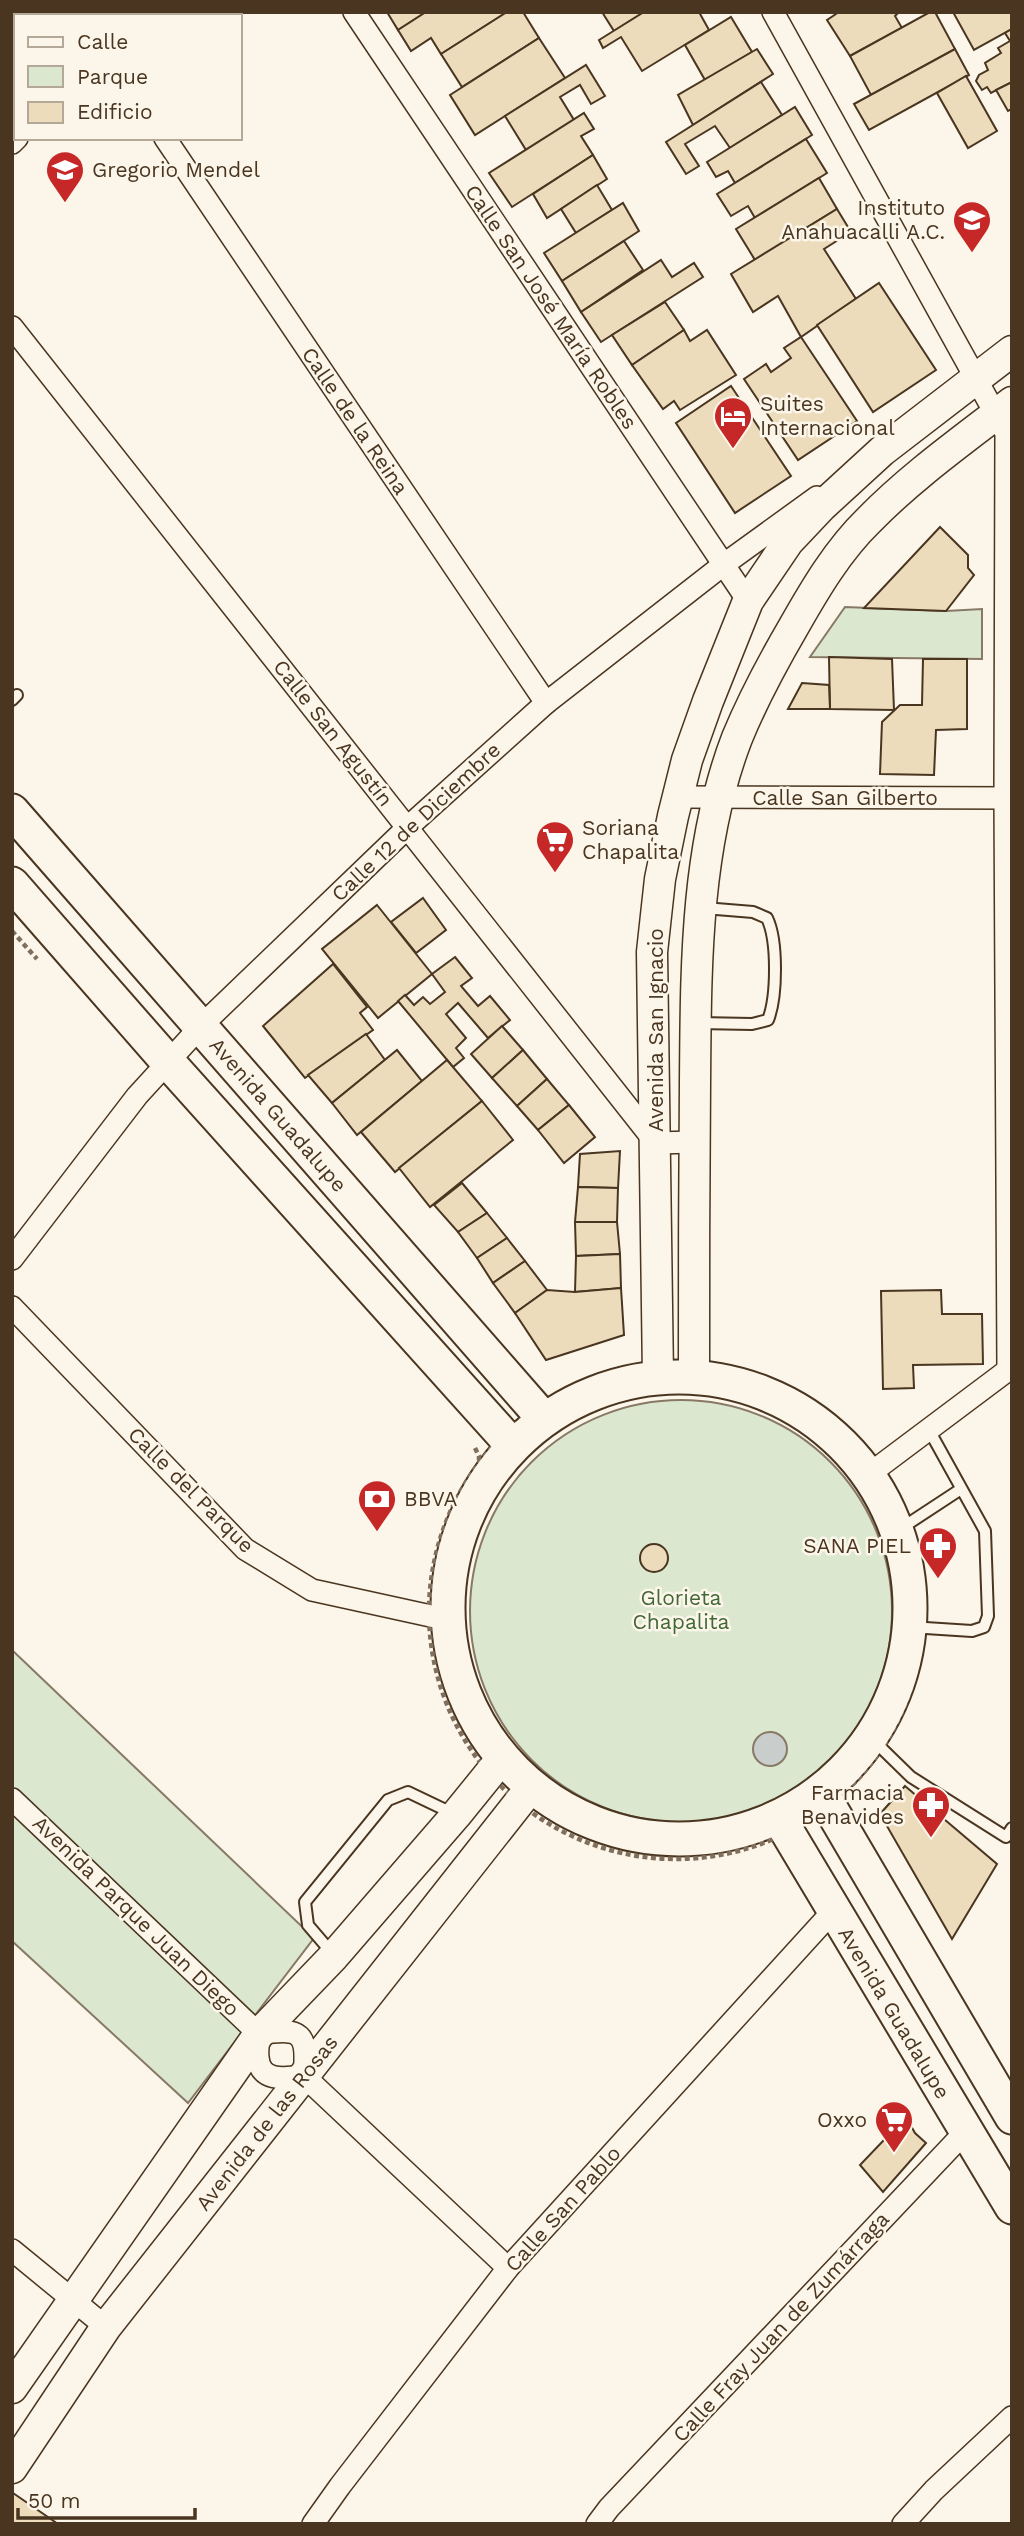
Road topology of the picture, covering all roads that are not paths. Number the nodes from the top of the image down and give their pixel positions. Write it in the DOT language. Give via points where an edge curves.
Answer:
graph roads {
  1 [pos="354,12"];
  2 [pos="773,12"];
  3 [pos="166,140"];
  4 [pos="12,327"];
  5 [pos="1012,351"];
  6 [pos="975,379"];
  7 [pos="1004,408"];
  8 [pos="881,451"];
  9 [pos="723,565"];
  10 [pos="748,601"];
  11 [pos="546,703"];
  12 [pos="678,797"];
  13 [pos="720,797"];
  14 [pos="1008,798"];
  15 [pos="12,811"];
  16 [pos="408,827"];
  17 [pos="12,884"];
  18 [pos="701,907"];
  19 [pos="695,1023"];
  20 [pos="201,1026"];
  21 [pos="168,1062"];
  22 [pos="694,1142"];
  23 [pos="656,1143"];
  24 [pos="12,1259"];
  25 [pos="12,1307"];
  26 [pos="1010,1368"];
  27 [pos="658,1377"];
  28 [pos="694,1377"];
  29 [pos="540,1415"];
  30 [pos="929,1430"];
  31 [pos="509,1441"];
  32 [pos="868,1475"];
  33 [pos="961,1489"];
  34 [pos="897,1531"];
  35 [pos="449,1620"];
  36 [pos="910,1627"];
  37 [pos="871,1738"];
  38 [pos="503,1757"];
  39 [pos="532,1786"];
  40 [pos="821,1792"];
  41 [pos="12,1799"];
  42 [pos="456,1815"];
  43 [pos="779,1818"];
  44 [pos="1012,1828"];
  45 [pos="833,1911"];
  46 [pos="334,1956"];
  47 [pos="259,2034"];
  48 [pos="303,2076"];
  49 [pos="1007,2098"];
  50 [pos="966,2131"];
  51 [pos="1012,2207"];
  52 [pos="12,2250"];
  53 [pos="508,2268"];
  54 [pos="72,2300"];
  55 [pos="106,2327"];
  56 [pos="12,2388"];
  57 [pos="1012,2417"];
  58 [pos="12,2468"];
  59 [pos="313,2524"];
  60 [pos="597,2524"];
  61 [pos="904,2524"];
  1 -- 9 [label="street, Calle San José María Robles"];
  2 -- 6 [label="street"];
  3 -- 11 [label="street, Calle de la Reina"];
  4 -- 16 [label="street, Calle San Agustín"];
  5 -- 6 [label="street, Avenida San Ignacio"];
  6 -- 7 [label="street"];
  6 -- 8 [label="street, Avenida San Ignacio"];
  7 -- 13 [label="street, Avenida San Ignacio" via="867,521 820,581 760,688 737,740"];
  7 -- 14 [label="street"];
  8 -- 9 [label="street, Calle 12 de Diciembre"];
  8 -- 10 [label="street, Avenida San Ignacio" via="788,541"];
  9 -- 10 [label="street, Calle San José María Robles"];
  9 -- 11 [label="street, Calle 12 de Diciembre"];
  10 -- 12 [label="street, Avenida San Ignacio" via="708,701"];
  11 -- 16 [label="street, Calle 12 de Diciembre"];
  12 -- 13 [label="street, Calle San Gilberto"];
  12 -- 23 [label="street, Avenida San Ignacio" via="660,879 652,952"];
  13 -- 14 [label="street, Calle San Gilberto"];
  13 -- 18 [label="street, Avenida San Ignacio"];
  14 -- 26 [label="street"];
  15 -- 20 [label="main road, Avenida Guadalupe"];
  16 -- 20 [label="street, Calle 12 de Diciembre"];
  16 -- 23 [label="street, Calle San Agustín"];
  17 -- 21 [label="main road"];
  18 -- 19 [label="street, Avenida San Ignacio"];
  18 -- 19 [label="lane" via="767,918 774,932 773,1007 768,1020 752,1024"];
  19 -- 22 [label="street, Avenida San Ignacio"];
  20 -- 21 [label="street, Calle 12 de Diciembre"];
  20 -- 29 [label="main road, Avenida Guadalupe"];
  21 -- 24 [label="street, Calle 12 de Diciembre"];
  21 -- 31 [label="main road"];
  22 -- 23 [label="street"];
  22 -- 28 [label="street, Avenida San Ignacio"];
  23 -- 27 [label="street, Avenida San Ignacio"];
  25 -- 35 [label="street, Calle del Parque" via="245,1549 313,1590"];
  26 -- 30 [label="street"];
  27 -- 28 [label="main road"];
  27 -- 29 [label="main road" via="618,1384"];
  28 -- 32 [label="main road" via="750,1388 792,1406 821,1426"];
  29 -- 31 [label="main road"];
  30 -- 32 [label="street"];
  30 -- 33 [label="lane"];
  31 -- 35 [label="main road" via="463,1526 451,1572"];
  32 -- 34 [label="main road"];
  33 -- 34 [label="lane"];
  33 -- 36 [label="lane" via="985,1531 988,1616 984,1627"];
  34 -- 36 [label="main road" via="906,1563"];
  35 -- 38 [label="main road" via="465,1693"];
  36 -- 37 [label="main road" via="890,1703"];
  37 -- 40 [label="main road"];
  37 -- 44 [label="lane" via="911,1777 1006,1837"];
  38 -- 39 [label="main road"];
  38 -- 42 [label="street"];
  39 -- 43 [label="main road" via="568,1811 651,1838 695,1839 738,1832"];
  39 -- 48 [label="street, Avenida de las Rosas"];
  40 -- 43 [label="main road"];
  40 -- 49 [label="main road"];
  41 -- 47 [label="street, Avenida Parque Juan Diego"];
  42 -- 46 [label="street"];
  42 -- 46 [label="lane" via="408,1792 388,1800 305,1902 308,1925"];
  43 -- 45 [label="main road, Avenida Guadalupe"];
  45 -- 50 [label="main road, Avenida Guadalupe"];
  45 -- 53 [label="street, Calle San Pablo"];
  46 -- 47 [label="street"];
  47 -- 48 [label="street, Avenida Parque Juan Diego" via="257,2055 264,2072 282,2080"];
  47 -- 48 [label="street, Avenida Parque Juan Diego" via="282,2030 299,2037 306,2055"];
  47 -- 54 [label="street"];
  48 -- 53 [label="street"];
  48 -- 55 [label="street, Avenida de las Rosas"];
  50 -- 51 [label="main road, Avenida Guadalupe"];
  50 -- 60 [label="street, Calle Fray Juan de Zumárraga"];
  52 -- 54 [label="street"];
  53 -- 59 [label="street, Calle San Pablo"];
  54 -- 55 [label="street"];
  54 -- 56 [label="street"];
  55 -- 58 [label="street, Avenida de las Rosas"];
  57 -- 61 [label="street"];
}
